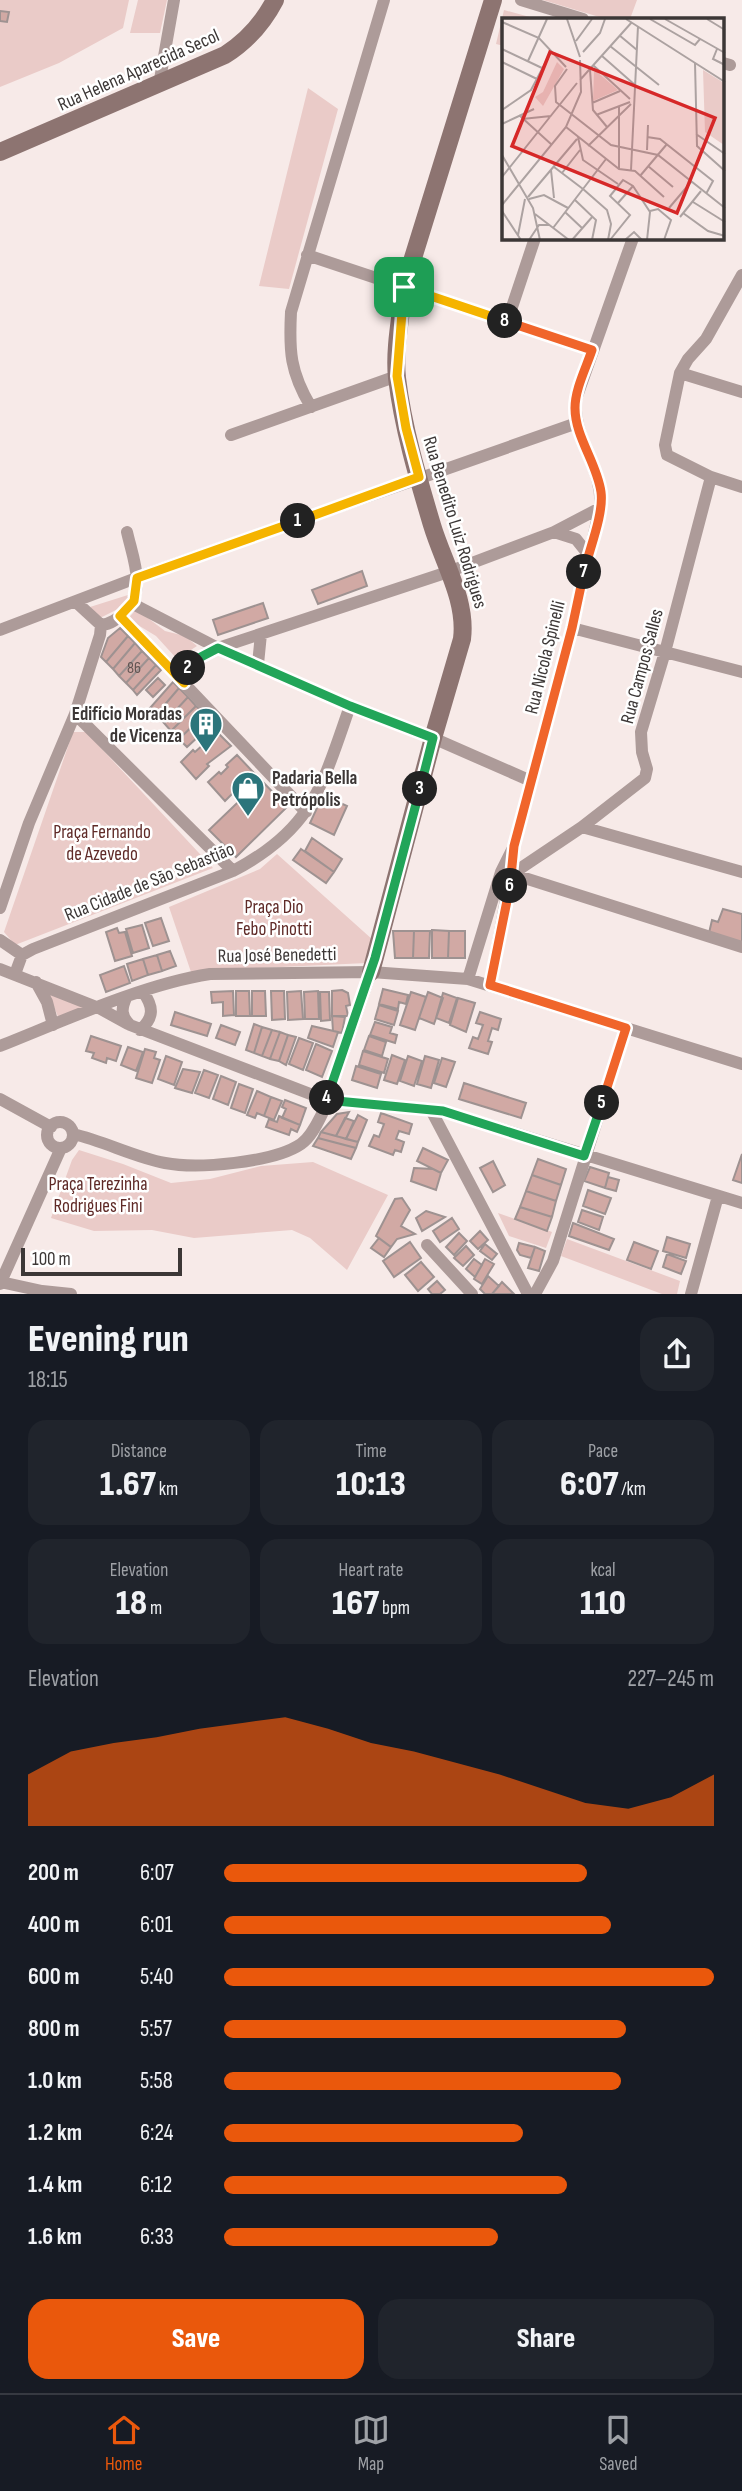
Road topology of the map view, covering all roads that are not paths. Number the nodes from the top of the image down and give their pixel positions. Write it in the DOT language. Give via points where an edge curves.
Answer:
graph roads {
  1 [pos="174,0"];
  2 [pos="275,0"];
  3 [pos="384,0"];
  4 [pos="493,0"];
  5 [pos="521,0"];
  6 [pos="580,18"];
  7 [pos="159,85"];
  8 [pos="0,152"];
  9 [pos="534,240"];
  10 [pos="632,240"];
  11 [pos="307,255"];
  12 [pos="742,275"];
  13 [pos="404,287"];
  14 [pos="736,295"];
  15 [pos="507,322"];
  16 [pos="592,350"];
  17 [pos="680,373"];
  18 [pos="397,376"];
  19 [pos="742,392"];
  20 [pos="311,407"];
  21 [pos="577,423"];
  22 [pos="232,435"];
  23 [pos="419,477"];
  24 [pos="711,477"];
  25 [pos="742,486"];
  26 [pos="600,508"];
  27 [pos="554,532"];
  28 [pos="127,533"];
  29 [pos="588,554"];
  30 [pos="448,572"];
  31 [pos="137,578"];
  32 [pos="76,602"];
  33 [pos="133,604"];
  34 [pos="120,616"];
  35 [pos="101,625"];
  36 [pos="572,628"];
  37 [pos="0,630"];
  38 [pos="261,634"];
  39 [pos="218,648"];
  40 [pos="665,652"];
  41 [pos="258,664"];
  42 [pos="742,672"];
  43 [pos="184,683"];
  44 [pos="350,706"];
  45 [pos="75,714"];
  46 [pos="433,738"];
  47 [pos="531,780"];
  48 [pos="306,812"];
  49 [pos="582,827"];
  50 [pos="233,871"];
  51 [pos="742,872"];
  52 [pos="507,873"];
  53 [pos="0,908"];
  54 [pos="0,940"];
  55 [pos="742,947"];
  56 [pos="22,955"];
  57 [pos="0,969"];
  58 [pos="371,972"];
  59 [pos="15,974"];
  60 [pos="468,979"];
  61 [pos="36,982"];
  62 [pos="490,985"];
  63 [pos="143,992"];
  64 [pos="126,998"];
  65 [pos="99,1008"];
  66 [pos="53,1025"];
  67 [pos="135,1028"];
  68 [pos="626,1028"];
  69 [pos="0,1046"];
  70 [pos="742,1064"];
  71 [pos="0,1098"];
  72 [pos="326,1100"];
  73 [pos="431,1110"];
  74 [pos="51,1127"];
  75 [pos="73,1134"];
  76 [pos="61,1148"];
  77 [pos="584,1156"];
  78 [pos="718,1196"];
  79 [pos="742,1203"];
  80 [pos="427,1245"];
  81 [pos="1,1283"];
  82 [pos="71,1294"];
  83 [pos="472,1294"];
  84 [pos="528,1294"];
  85 [pos="535,1294"];
  86 [pos="691,1294"];
  1 -- 7 [label="street"];
  2 -- 7 [label="street, Rua Helena Aparecida Secol" via="263,21 234,49"];
  3 -- 11 [label="street"];
  4 -- 13 [label="street, Rua Benedito Luiz Rodrigues"];
  5 -- 6 [label="street"];
  7 -- 8 [label="street, Rua Helena Aparecida Secol"];
  9 -- 15 [label="street"];
  10 -- 16 [label="street, Rua Nicola Spinelli"];
  11 -- 13 [label="street"];
  11 -- 20 [label="street" via="291,312 290,354 298,385"];
  12 -- 14 [label="street"];
  13 -- 15 [label="street"];
  13 -- 18 [label="street, Rua Benedito Luiz Rodrigues"];
  14 -- 17 [label="street"];
  15 -- 16 [label="street"];
  16 -- 21 [label="street, Rua Nicola Spinelli" via="576,399"];
  17 -- 19 [label="street"];
  17 -- 24 [label="street" via="665,445 667,455"];
  18 -- 20 [label="street"];
  18 -- 23 [label="street, Rua Benedito Luiz Rodrigues"];
  20 -- 22 [label="street"];
  21 -- 23 [label="street"];
  21 -- 26 [label="street, Rua Nicola Spinelli" via="597,477"];
  23 -- 30 [label="street, Rua Benedito Luiz Rodrigues"];
  23 -- 31 [label="street"];
  24 -- 25 [label="street"];
  24 -- 40 [label="street, Rua Campos Salles"];
  26 -- 27 [label="street"];
  26 -- 29 [label="street, Rua Nicola Spinelli"];
  27 -- 29 [label="street" via="576,539"];
  27 -- 30 [label="street"];
  28 -- 31 [label="street"];
  29 -- 36 [label="street, Rua Nicola Spinelli"];
  30 -- 38 [label="street"];
  30 -- 46 [label="street, Rua Benedito Luiz Rodrigues" via="462,612 463,630"];
  31 -- 32 [label="street"];
  31 -- 33 [label="street"];
  32 -- 35 [label="street"];
  32 -- 37 [label="street"];
  33 -- 34 [label="street"];
  33 -- 39 [label="street"];
  34 -- 35 [label="street"];
  34 -- 43 [label="street"];
  35 -- 45 [label="street"];
  36 -- 40 [label="street"];
  36 -- 47 [label="street, Rua Nicola Spinelli"];
  38 -- 39 [label="street"];
  38 -- 41 [label="street"];
  39 -- 41 [label="street"];
  39 -- 43 [label="street" via="192,662"];
  40 -- 42 [label="street"];
  40 -- 49 [label="street, Rua Campos Salles" via="641,732 645,778"];
  41 -- 44 [label="street"];
  43 -- 48 [label="street"];
  44 -- 46 [label="street"];
  44 -- 48 [label="street, Rua Cidade de São Sebastião" via="325,778"];
  45 -- 50 [label="street"];
  45 -- 53 [label="street" via="29,823"];
  46 -- 47 [label="street"];
  46 -- 58 [label="street, Rua Benedito Luiz Rodrigues"];
  47 -- 52 [label="street, Rua Nicola Spinelli"];
  48 -- 50 [label="street, Rua Cidade de São Sebastião" via="288,835"];
  49 -- 51 [label="street"];
  49 -- 52 [label="street, Rua Campos Salles"];
  50 -- 56 [label="street, Rua Cidade de São Sebastião"];
  52 -- 55 [label="street"];
  52 -- 60 [label="street, Rua Nicola Spinelli"];
  52 -- 62 [label="street, Rua Nicola Spinelli"];
  54 -- 56 [label="street"];
  56 -- 59 [label="street"];
  57 -- 59 [label="street"];
  58 -- 60 [label="street, Rua José Benedetti"];
  58 -- 63 [label="street, Rua José Benedetti" via="210,974"];
  58 -- 72 [label="street, Rua Benedito Luiz Rodrigues"];
  59 -- 61 [label="street"];
  60 -- 62 [label="street, Rua José Benedetti"];
  61 -- 65 [label="street"];
  61 -- 66 [label="street"];
  62 -- 68 [label="street, Rua José Benedetti"];
  63 -- 64 [label="street, Rua José Benedetti"];
  63 -- 67 [label="street" via="151,1006 151,1019"];
  64 -- 65 [label="street, Rua José Benedetti"];
  64 -- 67 [label="street" via="122,1010"];
  65 -- 66 [label="street, Rua José Benedetti"];
  65 -- 67 [label="street"];
  66 -- 69 [label="street, Rua José Benedetti"];
  67 -- 72 [label="street"];
  68 -- 70 [label="street, Rua José Benedetti"];
  68 -- 77 [label="street"];
  71 -- 74 [label="street"];
  72 -- 73 [label="street"];
  72 -- 75 [label="street, Rua Benedito Luiz Rodrigues" via="316,1127 298,1145 275,1155 217,1165 165,1163"];
  73 -- 77 [label="street"];
  73 -- 84 [label="street"];
  74 -- 75 [label="street" via="62,1123"];
  74 -- 76 [label="street" via="48,1139"];
  75 -- 76 [label="street" via="71,1142"];
  76 -- 81 [label="street"];
  77 -- 78 [label="street"];
  77 -- 85 [label="street" via="553,1261"];
  78 -- 79 [label="street"];
  78 -- 86 [label="street"];
  80 -- 83 [label="street"];
  81 -- 82 [label="street"];
}
